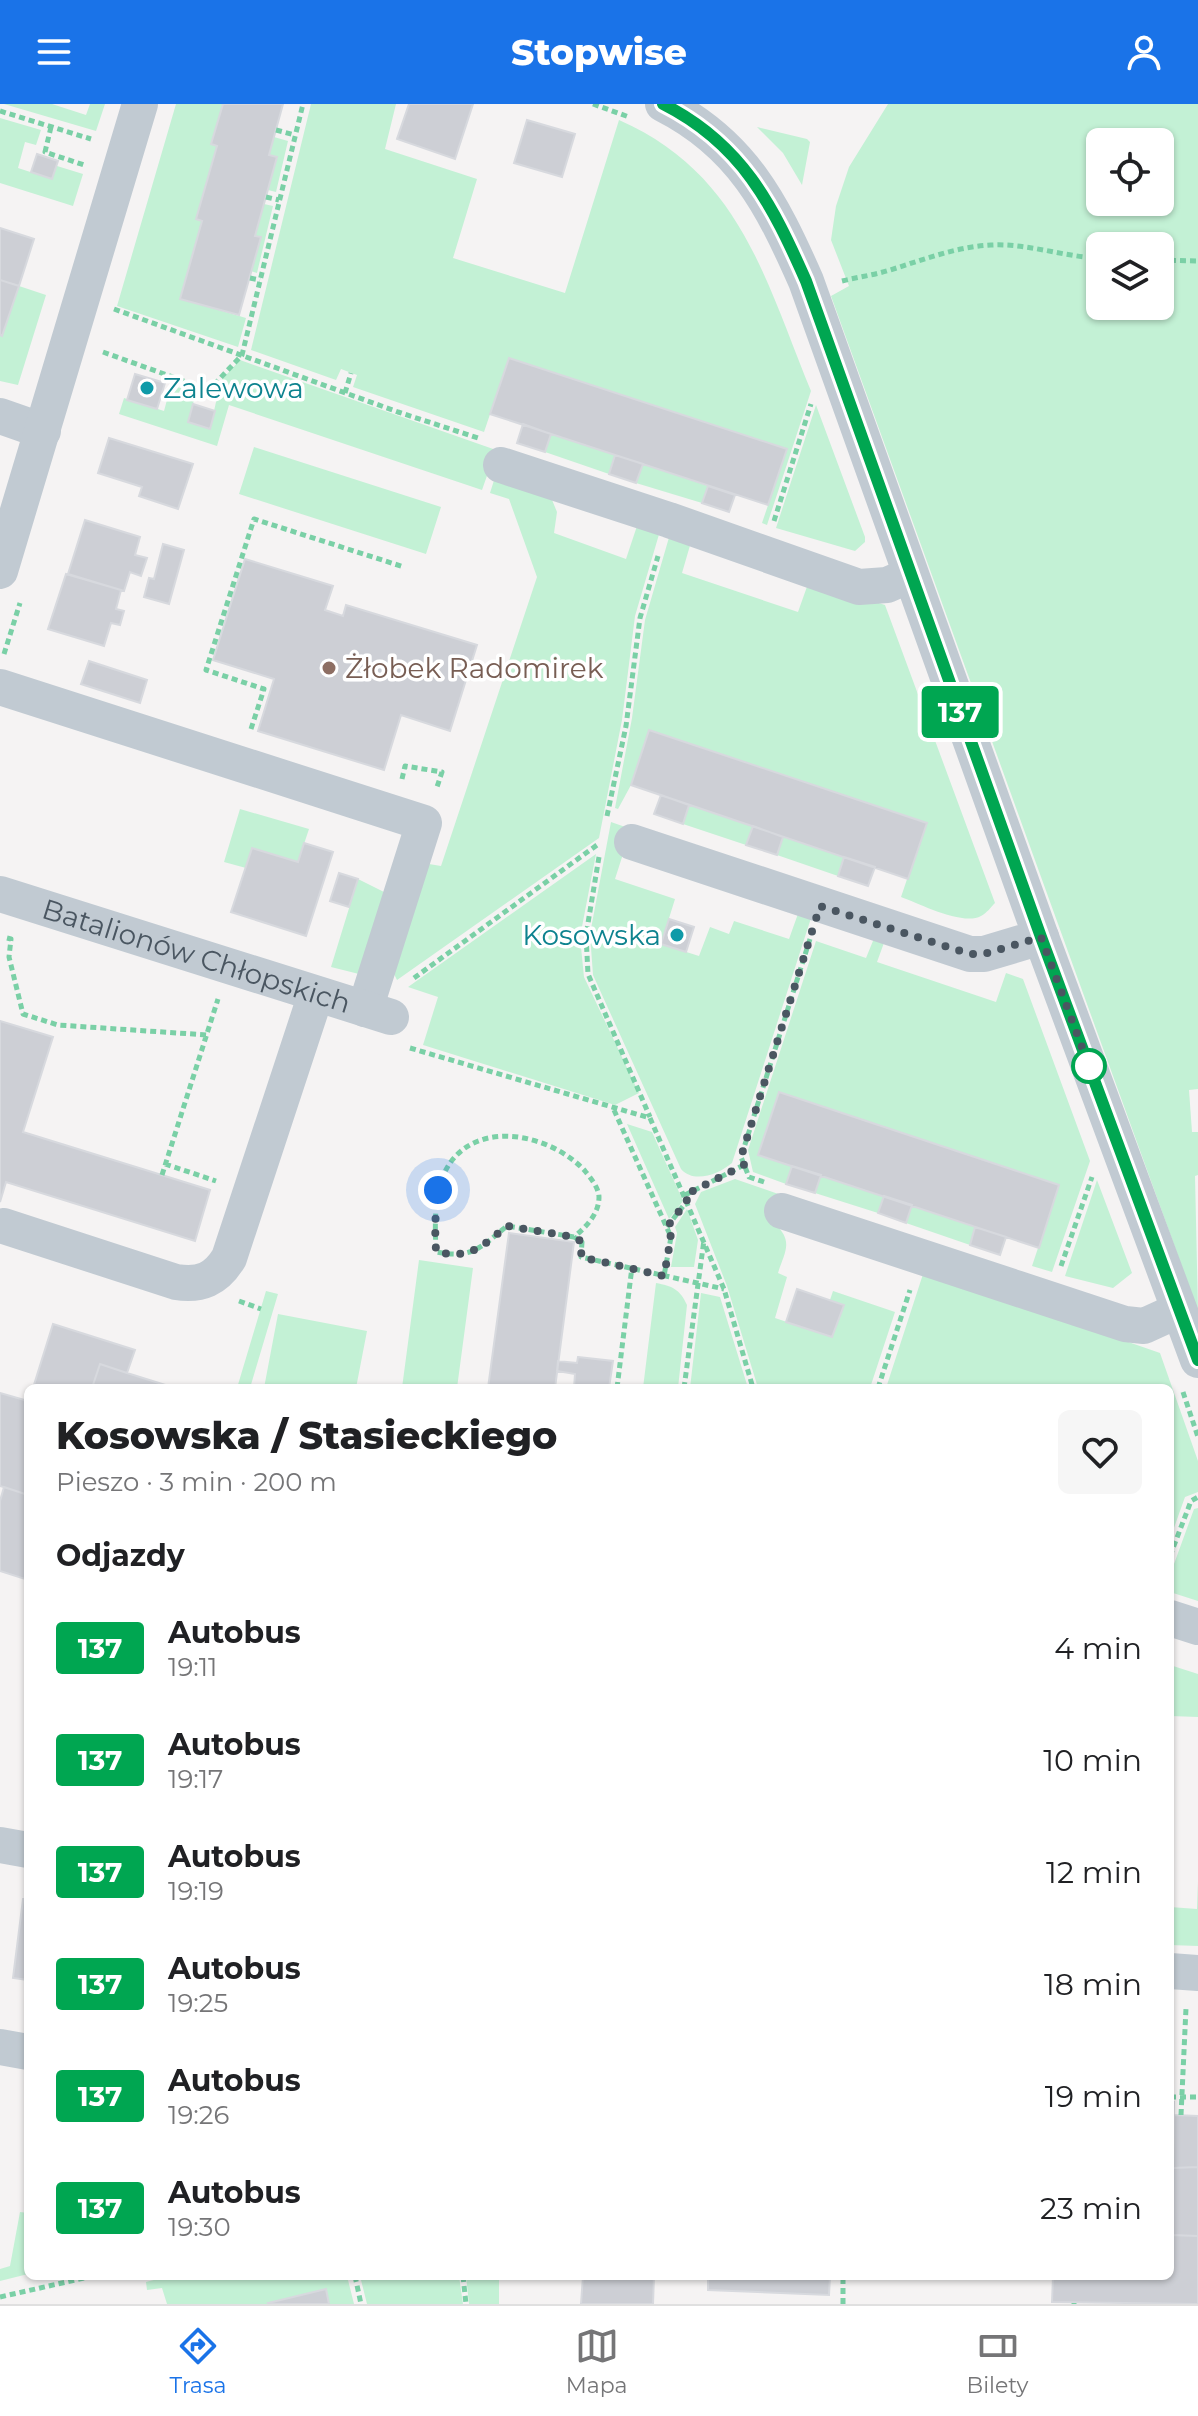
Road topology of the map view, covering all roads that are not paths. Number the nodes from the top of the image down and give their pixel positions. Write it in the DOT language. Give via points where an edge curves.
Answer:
graph roads {
  1 [pos="140,104"];
  2 [pos="652,114"];
  3 [pos="0,416"];
  4 [pos="43,431"];
  5 [pos="501,465"];
  6 [pos="0,571"];
  7 [pos="910,575"];
  8 [pos="0,687"];
  9 [pos="617,842"];
  10 [pos="0,894"];
  11 [pos="1041,937"];
  12 [pos="316,994"];
  13 [pos="778,1198"];
  14 [pos="4,1226"];
  15 [pos="1179,1310"];
  16 [pos="1198,1360"];
  17 [pos="1174,1619"];
  18 [pos="1198,1627"];
  19 [pos="0,1845"];
  20 [pos="24,1849"];
  21 [pos="1174,1974"];
  22 [pos="1192,1989"];
  23 [pos="0,2047"];
  24 [pos="24,2051"];
  1 -- 4 [label="street"];
  2 -- 7 [label="street" via="682,114 714,138 746,170 776,215 806,281"];
  3 -- 4 [label="street"];
  4 -- 6 [label="street"];
  5 -- 7 [label="street" via="859,587 887,585"];
  7 -- 11 [label="street"];
  8 -- 12 [label="street, Batalionów Chłopskich" via="424,823 376,1004"];
  9 -- 11 [label="street" via="970,954"];
  10 -- 12 [label="street, Batalionów Chłopskich"];
  11 -- 15 [label="street"];
  12 -- 14 [label="street" via="222,1270 200,1284 176,1282"];
  13 -- 15 [label="street" via="1135,1327"];
  15 -- 16 [label="street"];
  17 -- 18 [label="street"];
  19 -- 20 [label="street"];
  21 -- 22 [label="street"];
  23 -- 24 [label="street"];
}
